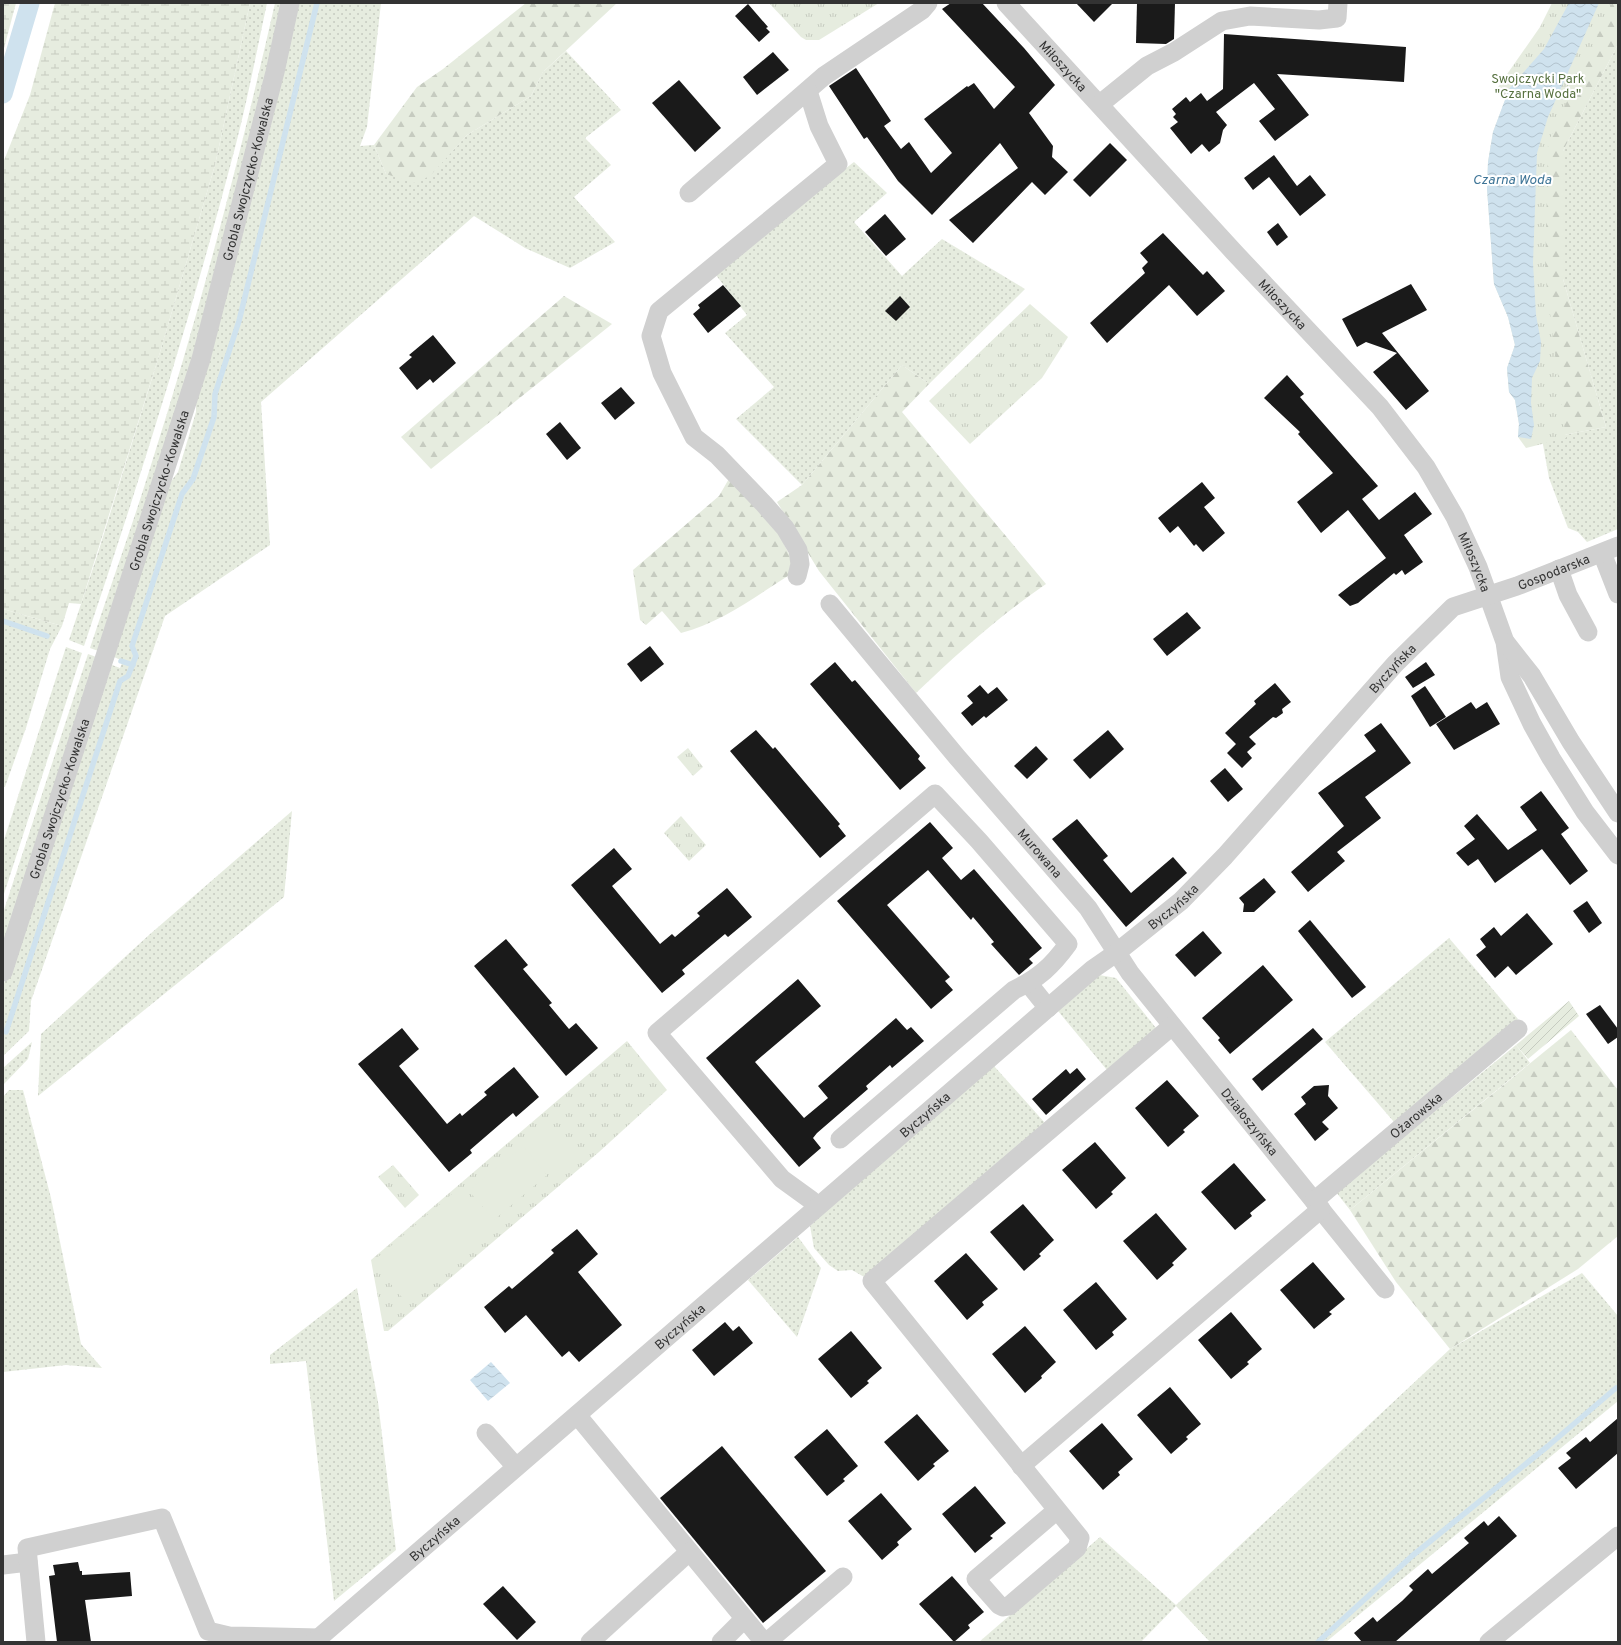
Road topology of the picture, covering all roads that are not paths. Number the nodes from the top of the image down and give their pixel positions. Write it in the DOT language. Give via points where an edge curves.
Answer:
graph roads {
  1 [pos="290,3"];
  2 [pos="1006,3"];
  3 [pos="1338,3"];
  4 [pos="925,6"];
  5 [pos="808,91"];
  6 [pos="1100,104"];
  7 [pos="689,193"];
  8 [pos="1610,550"];
  9 [pos="1558,569"];
  10 [pos="797,576"];
  11 [pos="1618,594"];
  12 [pos="1488,595"];
  13 [pos="830,604"];
  14 [pos="1588,632"];
  15 [pos="1506,642"];
  16 [pos="1618,813"];
  17 [pos="1618,855"];
  18 [pos="1116,953"];
  19 [pos="3,972"];
  20 [pos="1028,983"];
  21 [pos="1048,1008"];
  22 [pos="1172,1026"];
  23 [pos="1518,1030"];
  24 [pos="840,1139"];
  25 [pos="1317,1205"];
  26 [pos="817,1207"];
  27 [pos="1385,1290"];
  28 [pos="577,1415"];
  29 [pos="486,1433"];
  30 [pos="1021,1466"];
  31 [pos="516,1467"];
  32 [pos="1057,1510"];
  33 [pos="1618,1536"];
  34 [pos="688,1552"];
  35 [pos="28,1562"];
  36 [pos="3,1565"];
  37 [pos="843,1577"];
  38 [pos="744,1619"];
  39 [pos="317,1640"];
  40 [pos="36,1642"];
  41 [pos="590,1642"];
  42 [pos="721,1642"];
  43 [pos="765,1642"];
  44 [pos="1489,1642"];
  1 -- 19 [label="street, Grobla Swojczycko-Kowalska" via="275,72 201,359"];
  2 -- 6 [label="street, Miłoszycka"];
  3 -- 6 [label="street" via="1337,18 1319,20 1250,16 1222,21 1147,66"];
  4 -- 5 [label="street" via="824,76"];
  5 -- 7 [label="street"];
  5 -- 10 [label="street" via="819,126 838,164 659,311 651,336 662,374 694,437 717,455 785,528 798,550 800,564"];
  6 -- 12 [label="street, Miłoszycka" via="1241,260 1385,413 1426,467 1455,517"];
  8 -- 9 [label="street, Gospodarska"];
  8 -- 11 [label="street"];
  9 -- 12 [label="street, Gospodarska"];
  9 -- 14 [label="street" via="1568,595"];
  12 -- 15 [label="street, Miłoszycka"];
  12 -- 18 [label="street, Byczyńska" via="1453,607 1435,624 1395,664 1225,856 1180,901"];
  13 -- 18 [label="street, Murowana" via="957,757 1088,908"];
  15 -- 16 [label="street, Miłoszycka" via="1532,676 1571,742"];
  15 -- 17 [label="street, Miłoszycka" via="1510,677 1532,724 1585,812"];
  18 -- 21 [label="street, Byczyńska"];
  18 -- 22 [label="street, Działoszyńska"];
  20 -- 21 [label="street"];
  20 -- 24 [label="street" via="1014,990"];
  20 -- 26 [label="street" via="1054,963 1068,944 935,794 657,1033 782,1179"];
  21 -- 26 [label="street, Byczyńska"];
  22 -- 25 [label="street, Działoszyńska"];
  22 -- 30 [label="street" via="872,1281"];
  23 -- 25 [label="street, Ożarowska"];
  25 -- 27 [label="street, Działoszyńska"];
  25 -- 30 [label="street, Ożarowska"];
  26 -- 28 [label="street, Byczyńska"];
  28 -- 31 [label="street, Byczyńska"];
  28 -- 34 [label="street"];
  29 -- 31 [label="street"];
  30 -- 32 [label="street"];
  31 -- 39 [label="street, Byczyńska"];
  32 -- 32 [label="street" via="1080,1538 1077,1548 1010,1606 999,1605 976,1579"];
  33 -- 44 [label="street"];
  34 -- 38 [label="street"];
  34 -- 41 [label="street"];
  35 -- 36 [label="street"];
  35 -- 39 [label="street" via="27,1548 162,1518 208,1631 230,1636"];
  35 -- 40 [label="street"];
  37 -- 43 [label="street"];
  38 -- 42 [label="street"];
  38 -- 43 [label="street"];
}
